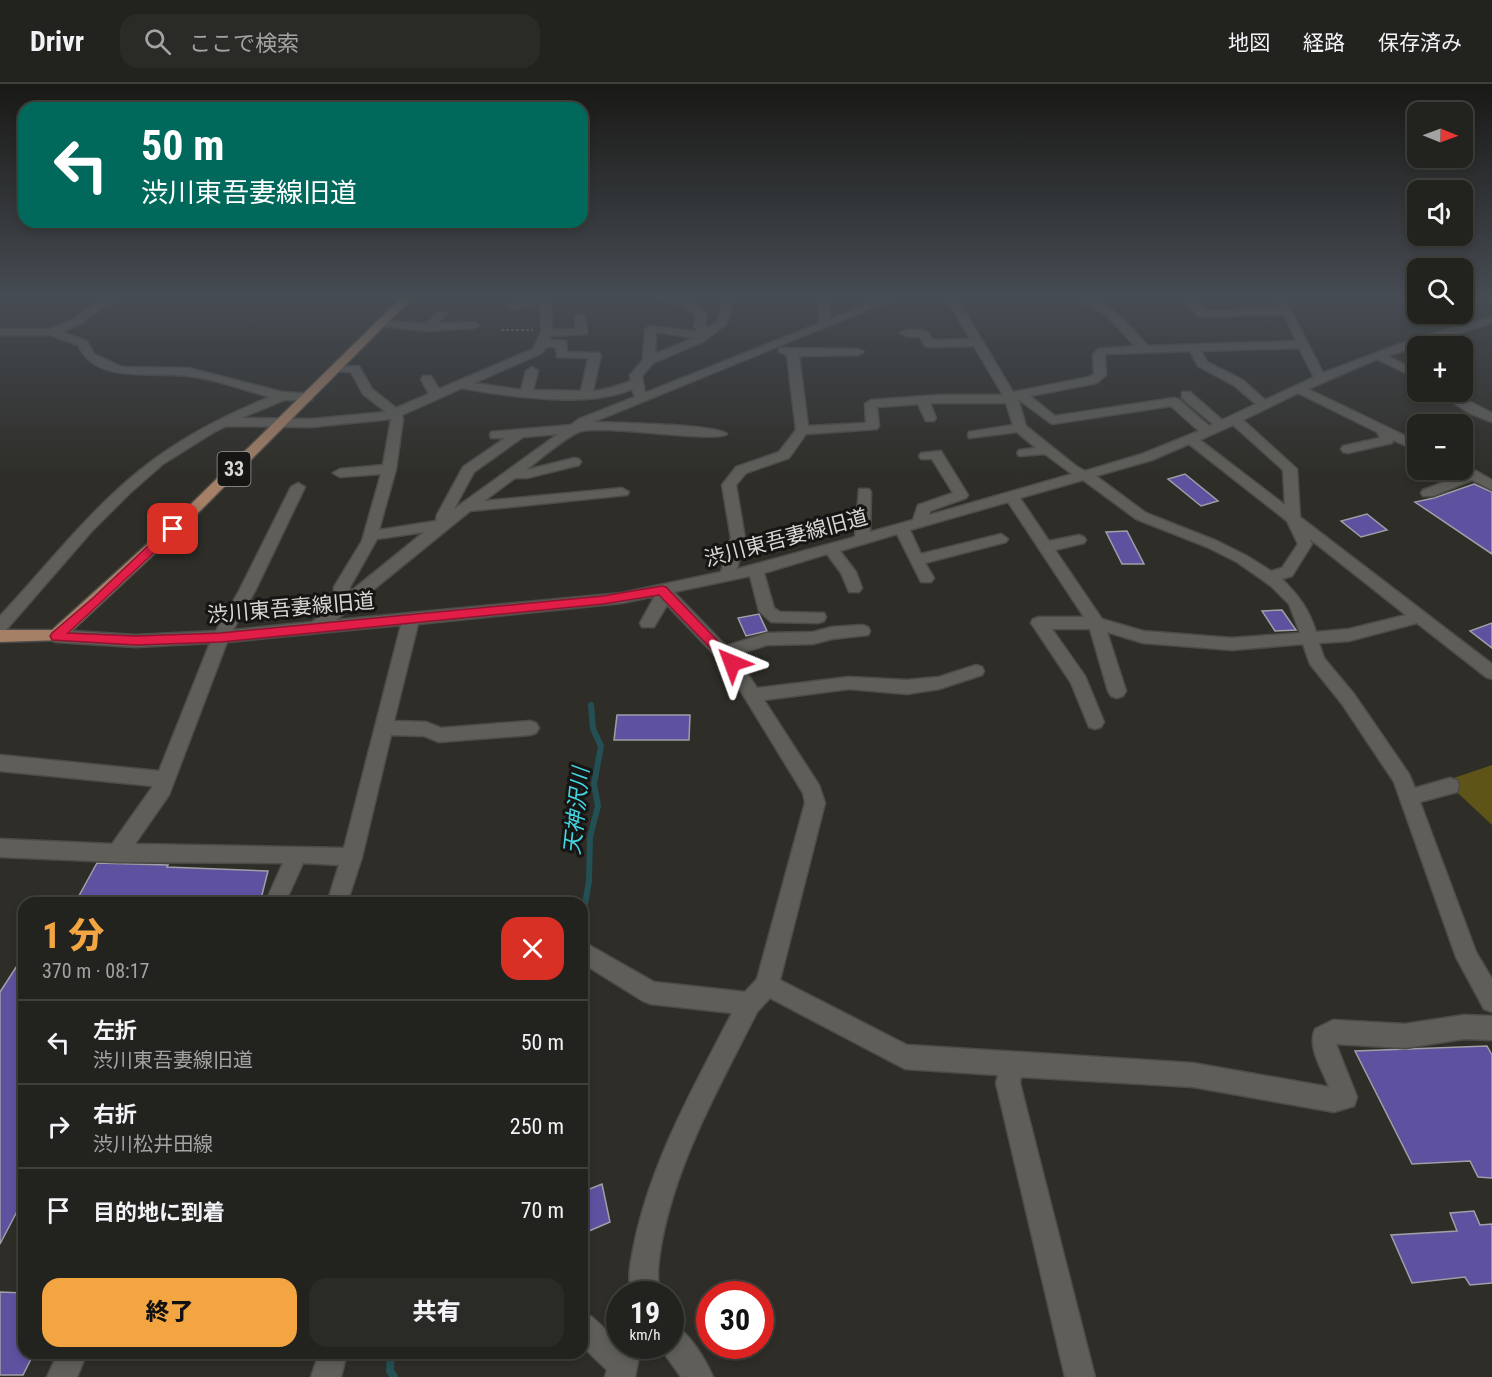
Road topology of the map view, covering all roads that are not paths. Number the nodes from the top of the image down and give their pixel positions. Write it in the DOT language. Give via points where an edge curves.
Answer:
graph roads {
  1 [pos="92,357"];
  2 [pos="348,357"];
  3 [pos="527,357"];
  4 [pos="594,357"];
  5 [pos="649,357"];
  6 [pos="657,357"];
  7 [pos="744,357"];
  8 [pos="794,357"];
  9 [pos="820,357"];
  10 [pos="837,357"];
  11 [pos="988,357"];
  12 [pos="1099,357"];
  13 [pos="1199,357"];
  14 [pos="1309,357"];
  15 [pos="1372,357"];
  16 [pos="1382,357"];
  17 [pos="649,361"];
  18 [pos="337,369"];
  19 [pos="1407,370"];
  20 [pos="532,371"];
  21 [pos="427,379"];
  22 [pos="1322,380"];
  23 [pos="637,383"];
  24 [pos="463,385"];
  25 [pos="932,385"];
  26 [pos="1299,389"];
  27 [pos="868,390"];
  28 [pos="526,393"];
  29 [pos="1186,395"];
  30 [pos="282,396"];
  31 [pos="437,396"];
  32 [pos="1015,396"];
  33 [pos="308,397"];
  34 [pos="1319,398"];
  35 [pos="640,399"];
  36 [pos="940,399"];
  37 [pos="923,400"];
  38 [pos="1460,402"];
  39 [pos="871,405"];
  40 [pos="1264,405"];
  41 [pos="576,409"];
  42 [pos="1305,409"];
  43 [pos="395,413"];
  44 [pos="930,417"];
  45 [pos="1492,418"];
  46 [pos="224,422"];
  47 [pos="283,422"];
  48 [pos="1227,422"];
  49 [pos="1020,428"];
  50 [pos="802,430"];
  51 [pos="1383,430"];
  52 [pos="1208,432"];
  53 [pos="519,434"];
  54 [pos="721,434"];
  55 [pos="496,435"];
  56 [pos="974,435"];
  57 [pos="1192,440"];
  58 [pos="1407,442"];
  59 [pos="1348,449"];
  60 [pos="1049,450"];
  61 [pos="1023,453"];
  62 [pos="926,456"];
  63 [pos="574,462"];
  64 [pos="389,469"];
  65 [pos="339,473"];
  66 [pos="511,474"];
  67 [pos="1084,475"];
  68 [pos="1473,475"];
  69 [pos="1453,480"];
  70 [pos="1492,486"];
  71 [pos="298,487"];
  72 [pos="622,492"];
  73 [pos="864,492"];
  74 [pos="1428,493"];
  75 [pos="1011,495"];
  76 [pos="466,507"];
  77 [pos="1293,518"];
  78 [pos="920,522"];
  79 [pos="443,524"];
  80 [pos="902,528"];
  81 [pos="371,535"];
  82 [pos="862,539"];
  83 [pos="1001,539"];
  84 [pos="1079,540"];
  85 [pos="1046,547"];
  86 [pos="830,548"];
  87 [pos="916,560"];
  88 [pos="756,570"];
  89 [pos="1268,576"];
  90 [pos="727,577"];
  91 [pos="926,578"];
  92 [pos="854,588"];
  93 [pos="662,590"];
  94 [pos="342,605"];
  95 [pos="818,617"];
  96 [pos="1420,617"];
  97 [pos="411,618"];
  98 [pos="648,623"];
  99 [pos="1096,623"];
  100 [pos="0,626"];
  101 [pos="317,627"];
  102 [pos="862,631"];
  103 [pos="0,636"];
  104 [pos="56,636"];
  105 [pos="221,637"];
  106 [pos="1310,639"];
  107 [pos="723,652"];
  108 [pos="976,671"];
  109 [pos="1492,673"];
  110 [pos="1118,691"];
  111 [pos="753,695"];
  112 [pos="1095,722"];
  113 [pos="382,728"];
  114 [pos="530,728"];
  115 [pos="0,763"];
  116 [pos="166,779"];
  117 [pos="1450,786"];
  118 [pos="1410,797"];
  119 [pos="0,848"];
  120 [pos="117,853"];
  121 [pos="297,854"];
  122 [pos="352,857"];
  123 [pos="278,897"];
  124 [pos="339,897"];
  125 [pos="588,955"];
  126 [pos="767,985"];
  127 [pos="1492,1001"];
  128 [pos="749,1004"];
  129 [pos="1492,1028"];
  130 [pos="1020,1065"];
  131 [pos="644,1281"];
  132 [pos="588,1332"];
  133 [pos="684,1357"];
  134 [pos="70,1359"];
  135 [pos="331,1359"];
  136 [pos="623,1362"];
  137 [pos="62,1377"];
  138 [pos="326,1377"];
  139 [pos="698,1377"];
  140 [pos="1080,1377"];
  1 -- 30 [label="street" via="120,369 189,372"];
  2 -- 18 [label="main road, 33"];
  3 -- 24 [label="street"];
  4 -- 41 [label="street"];
  5 -- 17 [label="street"];
  6 -- 17 [label="street"];
  7 -- 35 [label="street"];
  8 -- 50 [label="street"];
  9 -- 10 [label="street"];
  11 -- 32 [label="street"];
  12 -- 32 [label="street" via="1100,375 1093,380"];
  13 -- 40 [label="street" via="1202,364 1239,383"];
  14 -- 22 [label="street"];
  15 -- 22 [label="street, 渋川東吾妻線旧道"];
  16 -- 19 [label="street"];
  17 -- 23 [label="street" via="636,375"];
  18 -- 33 [label="main road, 33"];
  18 -- 43 [label="street" via="355,368 367,391"];
  20 -- 28 [label="street"];
  21 -- 31 [label="street"];
  22 -- 26 [label="street, 渋川東吾妻線旧道"];
  23 -- 35 [label="street"];
  23 -- 41 [label="street"];
  24 -- 28 [label="street"];
  24 -- 31 [label="street"];
  25 -- 36 [label="street"];
  26 -- 34 [label="street"];
  26 -- 40 [label="street, 渋川東吾妻線旧道"];
  27 -- 39 [label="street"];
  28 -- 41 [label="street"];
  29 -- 48 [label="street"];
  30 -- 33 [label="street"];
  30 -- 46 [label="street"];
  31 -- 43 [label="street"];
  32 -- 36 [label="street"];
  32 -- 49 [label="street"];
  32 -- 52 [label="street" via="1052,420 1174,402"];
  33 -- 47 [label="main road, 33"];
  34 -- 42 [label="street"];
  34 -- 51 [label="street"];
  35 -- 41 [label="street" via="583,422"];
  36 -- 37 [label="street"];
  37 -- 39 [label="street"];
  37 -- 44 [label="street"];
  38 -- 45 [label="street"];
  39 -- 50 [label="street" via="873,426"];
  40 -- 48 [label="street, 渋川東吾妻線旧道"];
  41 -- 53 [label="street"];
  41 -- 54 [label="street" via="586,426"];
  41 -- 66 [label="street"];
  43 -- 47 [label="street" via="311,423"];
  43 -- 64 [label="street"];
  46 -- 47 [label="street"];
  46 -- 100 [label="street" via="155,465 121,493"];
  47 -- 104 [label="main road, 33" via="98,601"];
  48 -- 52 [label="street, 渋川東吾妻線旧道"];
  48 -- 77 [label="street" via="1290,469"];
  49 -- 56 [label="street"];
  49 -- 60 [label="street"];
  50 -- 90 [label="street" via="784,455 741,470 729,485 738,538"];
  51 -- 58 [label="street"];
  51 -- 59 [label="street" via="1387,440"];
  52 -- 57 [label="street, 渋川東吾妻線旧道"];
  53 -- 55 [label="street"];
  53 -- 79 [label="street" via="468,470"];
  57 -- 67 [label="street, 渋川東吾妻線旧道"];
  57 -- 77 [label="street"];
  60 -- 61 [label="street"];
  60 -- 67 [label="street"];
  62 -- 78 [label="street" via="936,454 961,495 923,508"];
  63 -- 66 [label="street"];
  64 -- 65 [label="street"];
  64 -- 81 [label="street"];
  66 -- 76 [label="street"];
  67 -- 75 [label="street, 渋川東吾妻線旧道"];
  67 -- 89 [label="street" via="1141,516 1226,550"];
  68 -- 70 [label="street"];
  69 -- 74 [label="street"];
  71 -- 105 [label="street"];
  72 -- 76 [label="street"];
  73 -- 82 [label="street"];
  75 -- 78 [label="street, 渋川東吾妻線旧道"];
  75 -- 85 [label="street"];
  76 -- 79 [label="street"];
  77 -- 89 [label="street" via="1305,544 1287,572"];
  77 -- 96 [label="street"];
  78 -- 80 [label="street, 渋川東吾妻線旧道"];
  79 -- 81 [label="street"];
  79 -- 94 [label="street"];
  80 -- 82 [label="street, 渋川東吾妻線旧道"];
  80 -- 87 [label="street"];
  81 -- 94 [label="street" via="342,587"];
  82 -- 86 [label="street, 渋川東吾妻線旧道"];
  83 -- 87 [label="street"];
  84 -- 85 [label="street"];
  85 -- 99 [label="street"];
  86 -- 88 [label="street, 渋川東吾妻線旧道"];
  86 -- 92 [label="street" via="848,572"];
  87 -- 91 [label="street"];
  88 -- 90 [label="street, 渋川東吾妻線旧道"];
  88 -- 95 [label="street" via="767,611 777,618"];
  89 -- 106 [label="street" via="1295,601"];
  90 -- 93 [label="street, 渋川東吾妻線旧道"];
  93 -- 97 [label="street, 渋川東吾妻線旧道" via="622,598"];
  93 -- 98 [label="street" via="663,599"];
  93 -- 107 [label="street"];
  94 -- 101 [label="street"];
  96 -- 106 [label="street" via="1349,635"];
  96 -- 109 [label="street"];
  97 -- 101 [label="street, 渋川東吾妻線旧道"];
  97 -- 113 [label="street"];
  99 -- 106 [label="street" via="1143,637 1232,644"];
  99 -- 110 [label="street"];
  99 -- 112 [label="street" via="1039,623 1079,681"];
  101 -- 105 [label="street, 渋川東吾妻線旧道"];
  102 -- 107 [label="street" via="767,639"];
  103 -- 104 [label="main road"];
  104 -- 105 [label="street, 渋川東吾妻線旧道" via="136,641"];
  105 -- 116 [label="street"];
  106 -- 118 [label="street" via="1316,660 1348,699"];
  107 -- 111 [label="street"];
  108 -- 111 [label="street" via="939,683 907,687 849,683"];
  111 -- 126 [label="street" via="812,791 815,803"];
  113 -- 114 [label="street" via="426,729 439,735"];
  113 -- 122 [label="street"];
  115 -- 116 [label="street"];
  116 -- 120 [label="street"];
  117 -- 118 [label="street"];
  118 -- 127 [label="street" via="1467,957"];
  119 -- 120 [label="street"];
  120 -- 121 [label="street"];
  121 -- 122 [label="street"];
  121 -- 123 [label="street"];
  122 -- 124 [label="street"];
  125 -- 128 [label="street" via="651,993"];
  126 -- 128 [label="street"];
  126 -- 130 [label="street" via="905,1057"];
  128 -- 131 [label="street" via="660,1190"];
  129 -- 130 [label="street" via="1464,1027 1405,1036 1333,1032 1323,1037 1325,1048 1345,1097 1334,1100 1193,1075"];
  130 -- 140 [label="street" via="1011,1069 1008,1083"];
  132 -- 136 [label="street"];
  133 -- 139 [label="street"];
  134 -- 137 [label="street"];
  135 -- 138 [label="street"];
}
